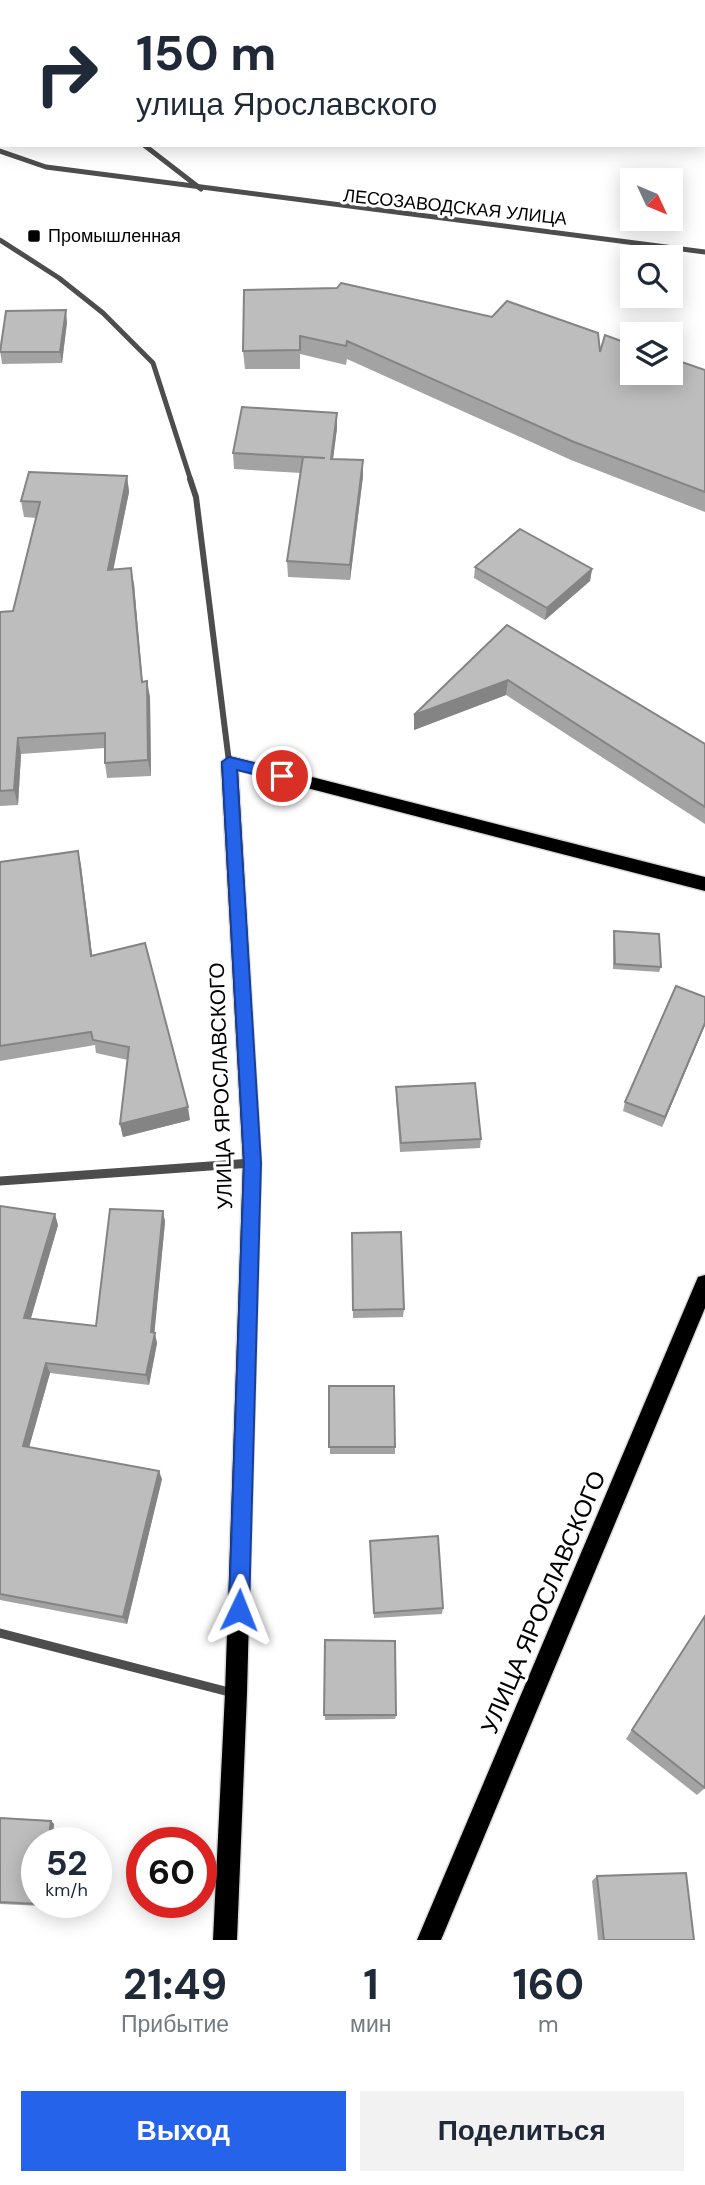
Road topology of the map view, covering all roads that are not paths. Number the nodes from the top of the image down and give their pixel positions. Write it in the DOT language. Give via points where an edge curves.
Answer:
graph roads {
  1 [pos="147,147"];
  2 [pos="0,151"];
  3 [pos="201,189"];
  4 [pos="0,240"];
  5 [pos="705,252"];
  6 [pos="229,762"];
  7 [pos="705,884"];
  8 [pos="253,1163"];
  9 [pos="0,1181"];
  10 [pos="705,1284"];
  11 [pos="0,1633"];
  12 [pos="236,1693"];
  13 [pos="225,1940"];
  14 [pos="429,1940"];
  1 -- 3 [label="street"];
  2 -- 3 [label="street, ЛЕСОЗАВОДСКАЯ УЛИЦА" via="46,167"];
  3 -- 5 [label="street, ЛЕСОЗАВОДСКАЯ УЛИЦА"];
  4 -- 6 [label="street" via="86,299 153,363 196,497"];
  6 -- 7 [label="main road"];
  6 -- 8 [label="main road, УЛИЦА ЯРОСЛАВСКОГО"];
  8 -- 9 [label="street"];
  8 -- 12 [label="main road, УЛИЦА ЯРОСЛАВСКОГО"];
  10 -- 14 [label="main road, УЛИЦА ЯРОСЛАВСКОГО"];
  11 -- 12 [label="street"];
  12 -- 13 [label="main road, УЛИЦА ЯРОСЛАВСКОГО"];
}
